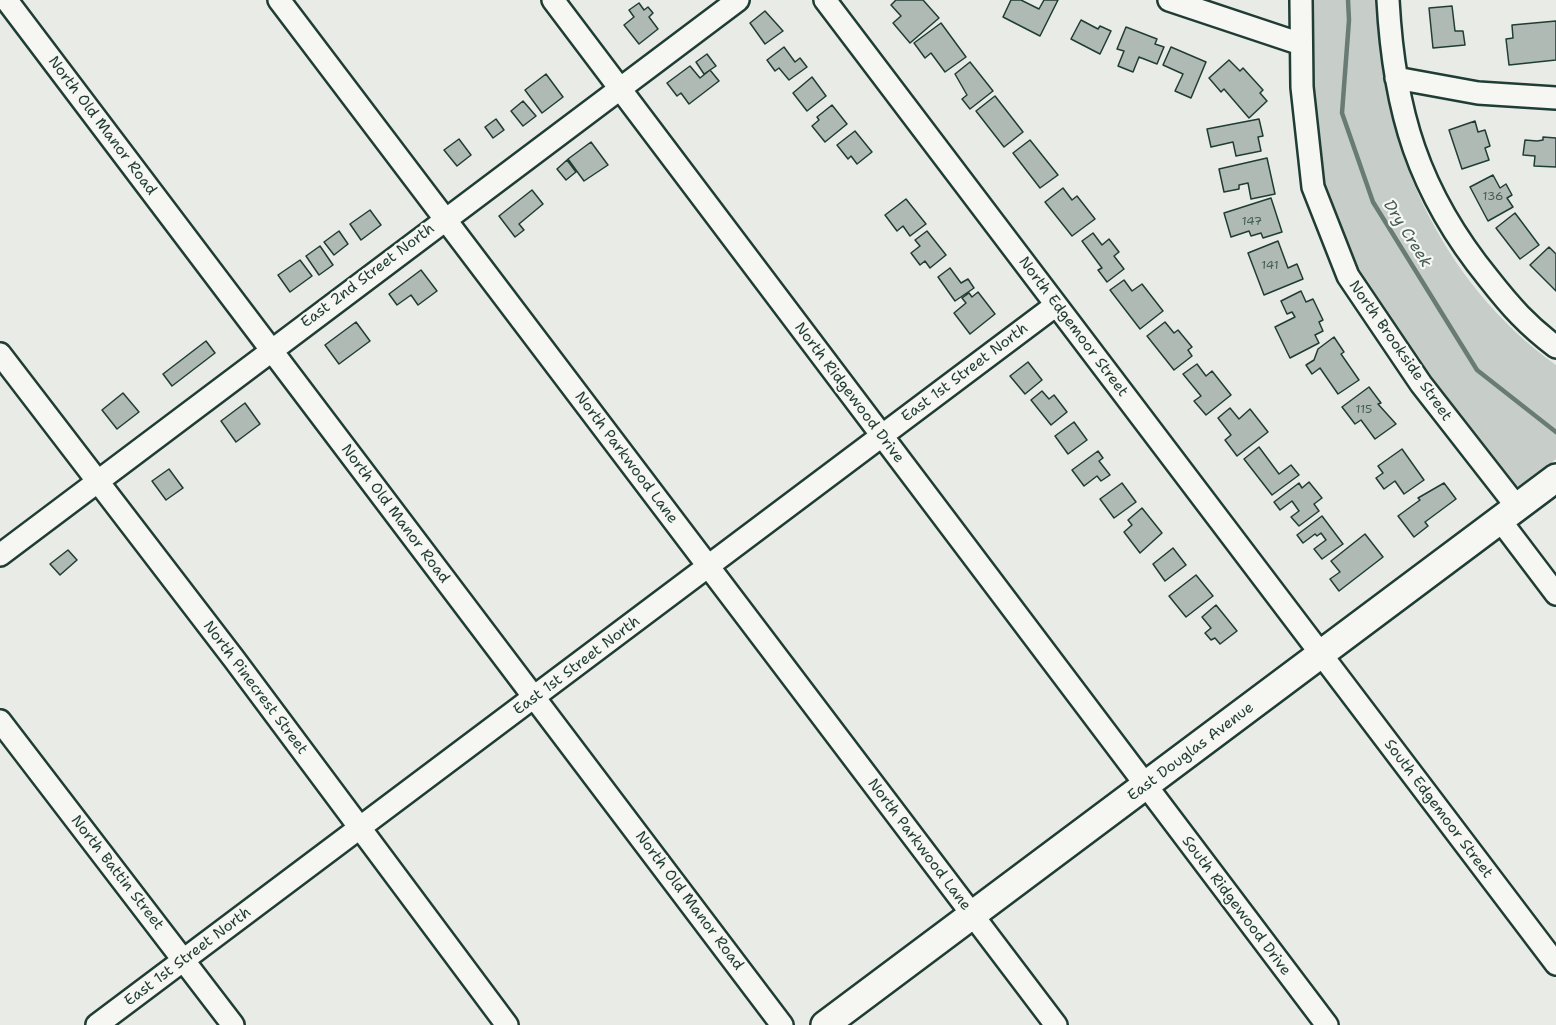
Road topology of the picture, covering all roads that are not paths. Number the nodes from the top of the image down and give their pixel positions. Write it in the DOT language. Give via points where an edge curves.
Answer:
graph roads {
  1 [pos="279,0"];
  2 [pos="553,0"];
  3 [pos="738,0"];
  4 [pos="825,0"];
  5 [pos="1169,0"];
  6 [pos="1301,0"];
  7 [pos="1388,0"];
  8 [pos="7,4"];
  9 [pos="1301,44"];
  10 [pos="1396,78"];
  11 [pos="620,88"];
  12 [pos="1556,98"];
  13 [pos="444,219"];
  14 [pos="1056,305"];
  15 [pos="1556,347"];
  16 [pos="271,349"];
  17 [pos="0,354"];
  18 [pos="881,436"];
  19 [pos="1556,478"];
  20 [pos="98,481"];
  21 [pos="1508,513"];
  22 [pos="0,555"];
  23 [pos="708,567"];
  24 [pos="1556,594"];
  25 [pos="1320,654"];
  26 [pos="535,697"];
  27 [pos="0,721"];
  28 [pos="1145,787"];
  29 [pos="359,830"];
  30 [pos="973,915"];
  31 [pos="184,960"];
  32 [pos="1556,964"];
  33 [pos="97,1025"];
  34 [pos="233,1025"];
  35 [pos="507,1025"];
  36 [pos="782,1025"];
  37 [pos="825,1025"];
  38 [pos="1056,1025"];
  39 [pos="1327,1025"];
  1 -- 13 [label="street, North Parkwood Lane"];
  2 -- 11 [label="street, North Ridgewood Drive"];
  3 -- 11 [label="street, East 2nd Street North"];
  4 -- 14 [label="street, North Edgemoor Street"];
  5 -- 9 [label="street"];
  6 -- 9 [label="street, North Brookside Street"];
  7 -- 10 [label="street"];
  8 -- 16 [label="street, North Old Manor Road"];
  9 -- 21 [label="street, North Brookside Street" via="1313,187 1347,276"];
  10 -- 12 [label="street" via="1478,93"];
  10 -- 15 [label="street" via="1405,124 1427,187 1464,249 1525,324"];
  11 -- 13 [label="street, East 2nd Street North"];
  11 -- 18 [label="street, North Ridgewood Drive"];
  13 -- 16 [label="street, East 2nd Street North"];
  13 -- 23 [label="street, North Parkwood Lane"];
  14 -- 18 [label="street, East 1st Street North"];
  14 -- 25 [label="street, North Edgemoor Street"];
  16 -- 20 [label="street, East 2nd Street North"];
  16 -- 26 [label="street, North Old Manor Road"];
  17 -- 20 [label="street, North Pinecrest Street"];
  18 -- 23 [label="street, East 1st Street North"];
  18 -- 28 [label="street, North Ridgewood Drive"];
  19 -- 21 [label="main road, East Douglas Avenue"];
  20 -- 22 [label="street, East 2nd Street North"];
  20 -- 29 [label="street, North Pinecrest Street"];
  21 -- 24 [label="street, North Brookside Street"];
  21 -- 25 [label="main road, East Douglas Avenue"];
  23 -- 26 [label="street, East 1st Street North"];
  23 -- 30 [label="street, North Parkwood Lane"];
  25 -- 28 [label="main road, East Douglas Avenue"];
  25 -- 32 [label="street, South Edgemoor Street"];
  26 -- 29 [label="street, East 1st Street North"];
  26 -- 36 [label="street, North Old Manor Road"];
  27 -- 31 [label="street, North Battin Street"];
  28 -- 30 [label="main road, East Douglas Avenue"];
  28 -- 39 [label="street, South Ridgewood Drive"];
  29 -- 31 [label="street, East 1st Street North"];
  29 -- 35 [label="street, North Pinecrest Street"];
  30 -- 37 [label="main road, East Douglas Avenue"];
  30 -- 38 [label="street, North Parkwood Lane"];
  31 -- 33 [label="street, East 1st Street North"];
  31 -- 34 [label="street, North Battin Street"];
}
